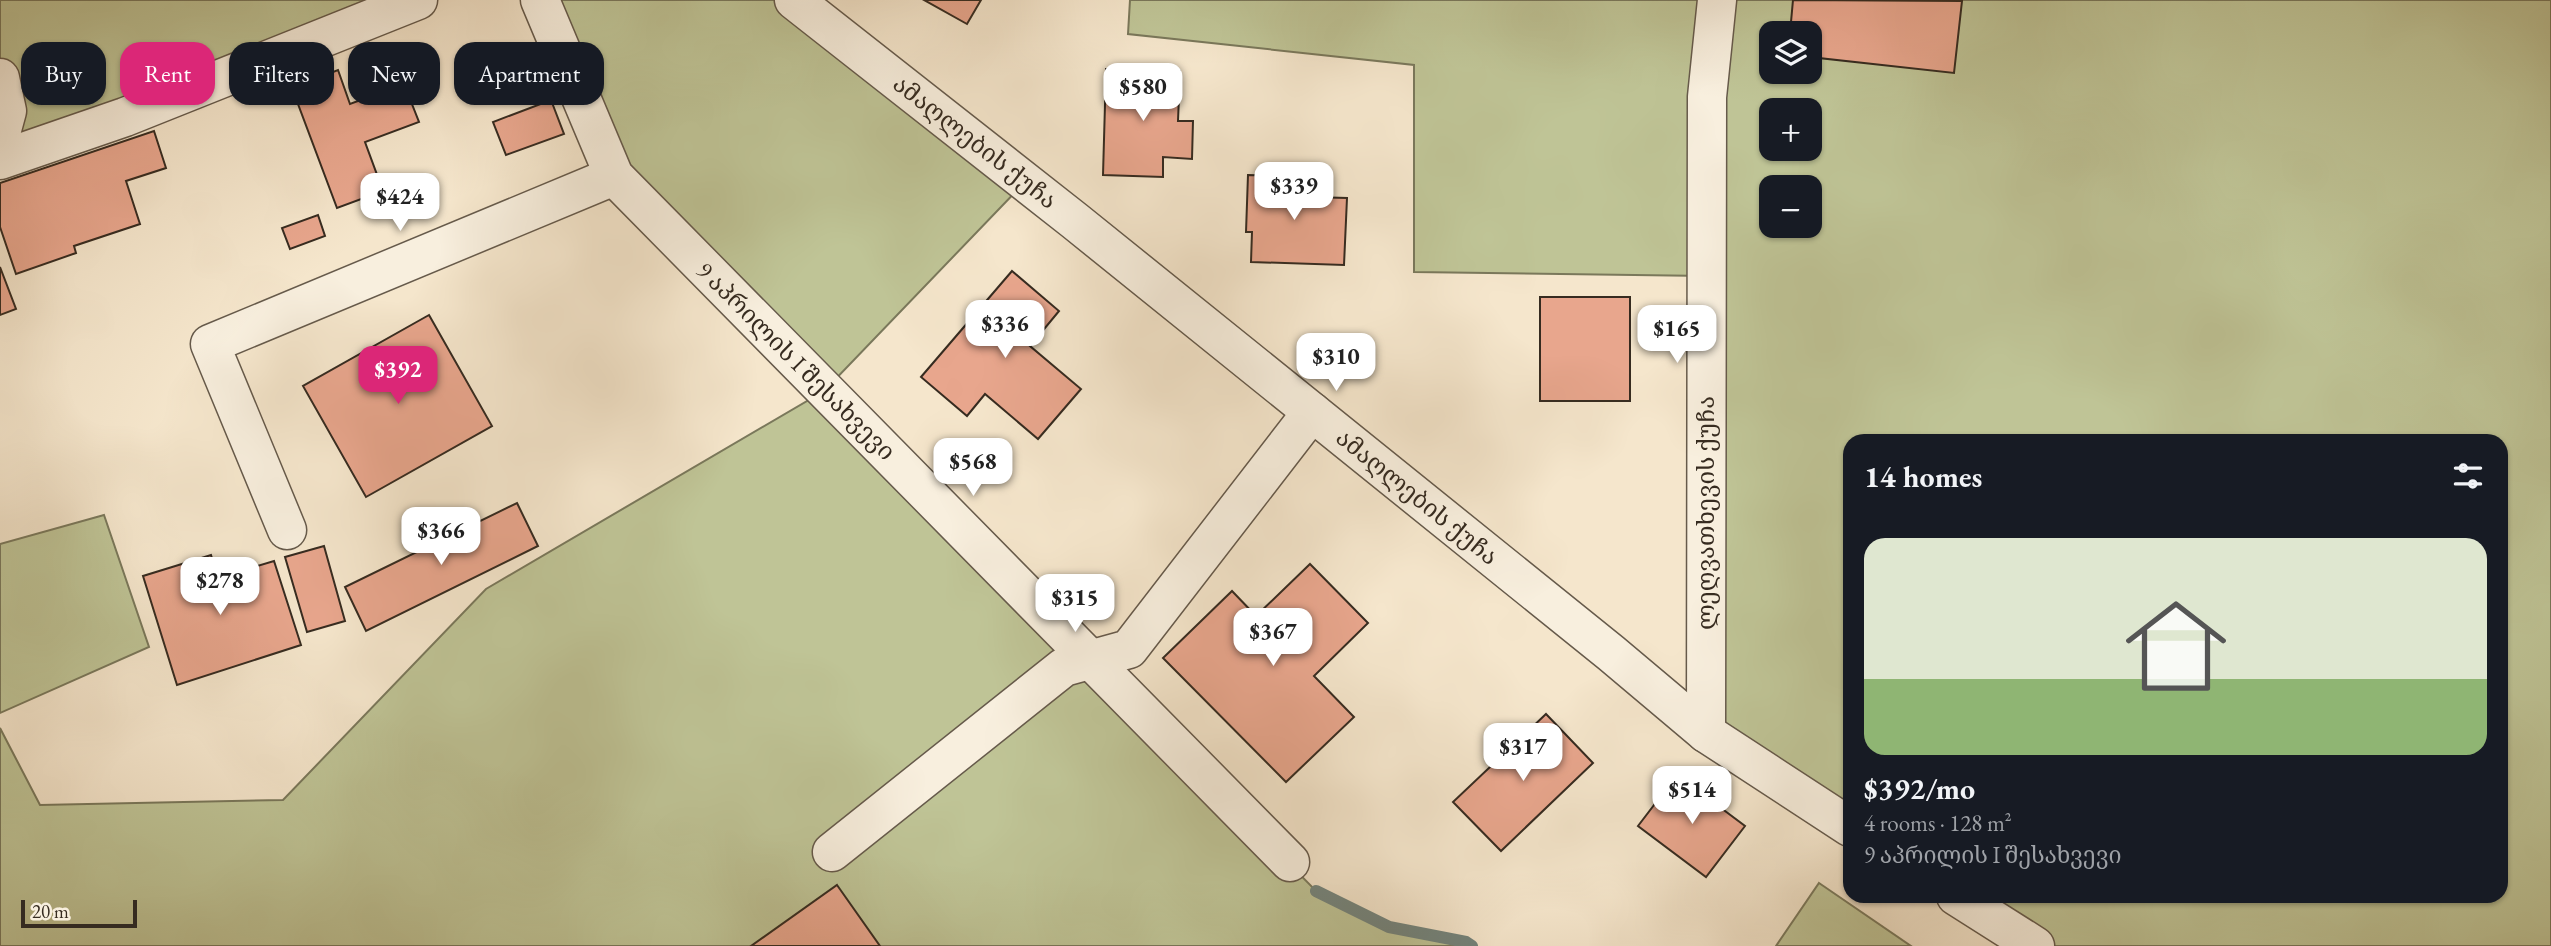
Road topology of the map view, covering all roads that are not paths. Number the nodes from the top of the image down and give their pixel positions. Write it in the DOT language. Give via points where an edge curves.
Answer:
graph roads {
  1 [pos="418,0"];
  2 [pos="540,0"];
  3 [pos="794,0"];
  4 [pos="1717,0"];
  5 [pos="0,78"];
  6 [pos="0,137"];
  7 [pos="0,160"];
  8 [pos="614,176"];
  9 [pos="1312,412"];
  10 [pos="287,530"];
  11 [pos="1091,660"];
  12 [pos="1706,733"];
  13 [pos="1843,822"];
  14 [pos="832,852"];
  15 [pos="1290,862"];
  16 [pos="1967,903"];
  17 [pos="2035,946"];
  1 -- 7 [label="street" via="125,117"];
  2 -- 8 [label="street, 9 აპრილის I შესახვევი"];
  3 -- 9 [label="street, ამაღლების ქუჩა"];
  4 -- 12 [label="street, ლეღვათხევის ქუჩა" via="1707,97"];
  5 -- 6 [label="street" via="7,111"];
  8 -- 10 [label="street" via="210,344"];
  8 -- 11 [label="street, 9 აპრილის I შესახვევი"];
  9 -- 11 [label="street" via="1129,649"];
  9 -- 12 [label="street, ამაღლების ქუჩა"];
  11 -- 14 [label="street" via="1064,667"];
  11 -- 15 [label="street, 9 აპრილის I შესახვევი"];
  12 -- 13 [label="street, ამაღლების ქუჩა"];
  16 -- 17 [label="street"];
}
